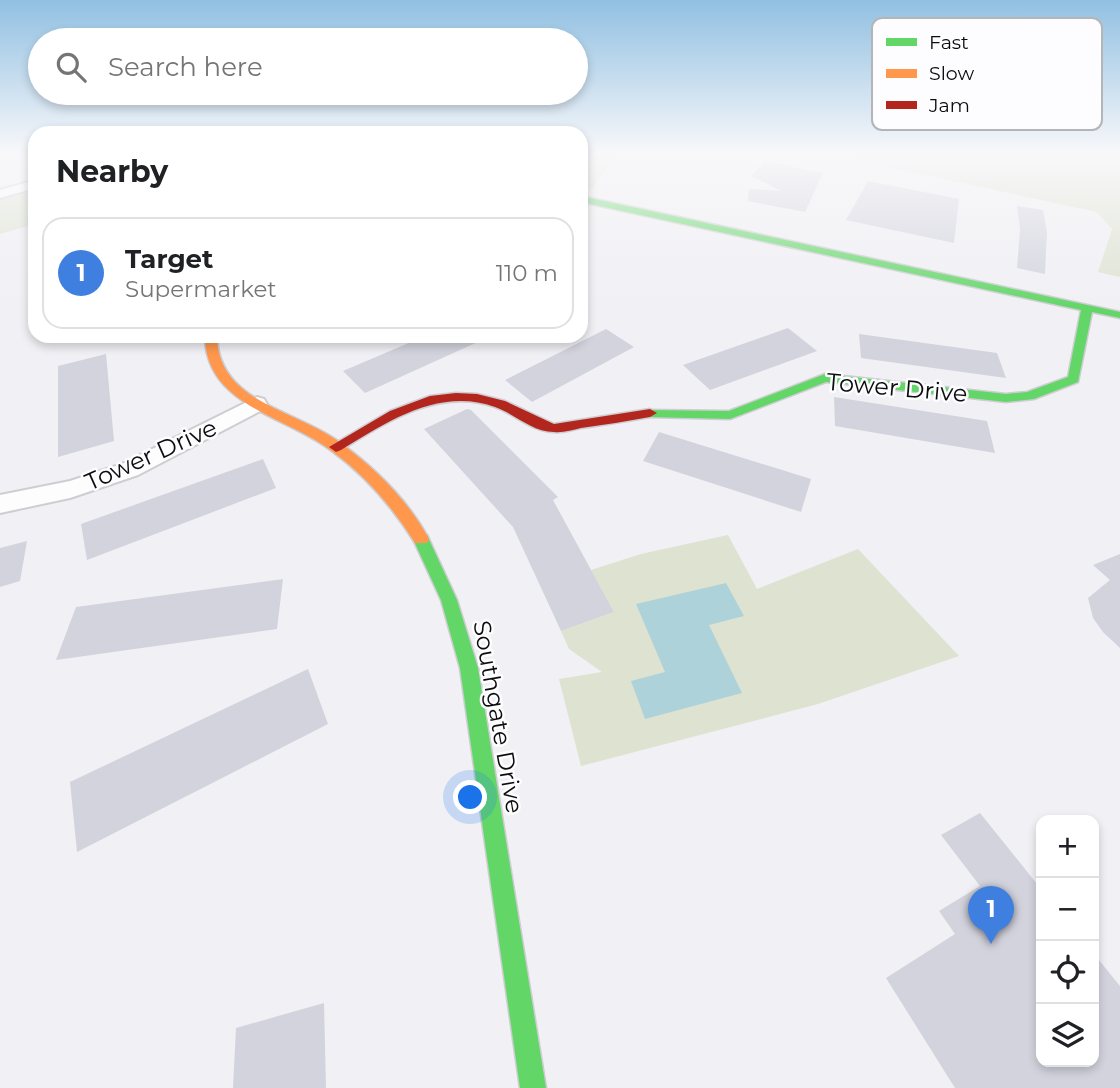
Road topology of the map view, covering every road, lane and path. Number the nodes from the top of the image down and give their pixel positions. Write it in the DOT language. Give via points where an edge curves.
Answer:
graph roads {
  1 [pos="608,205"];
  2 [pos="1087,307"];
  3 [pos="1120,315"];
  4 [pos="211,343"];
  5 [pos="257,404"];
  6 [pos="336,447"];
  7 [pos="0,504"];
  8 [pos="533,1088"];
  1 -- 2 [label="street"];
  2 -- 3 [label="street"];
  2 -- 6 [label="street, Tower Drive" via="1074,379 1019,398 825,378 730,415 653,413 554,428 539,425 498,402 453,393 404,409"];
  4 -- 5 [label="street, Southgate Drive" via="217,373"];
  5 -- 6 [label="street, Southgate Drive"];
  5 -- 7 [label="street, Tower Drive" via="111,477 62,493"];
  6 -- 8 [label="street, Southgate Drive" via="381,485 403,512 435,565 456,614 476,703"];
}
